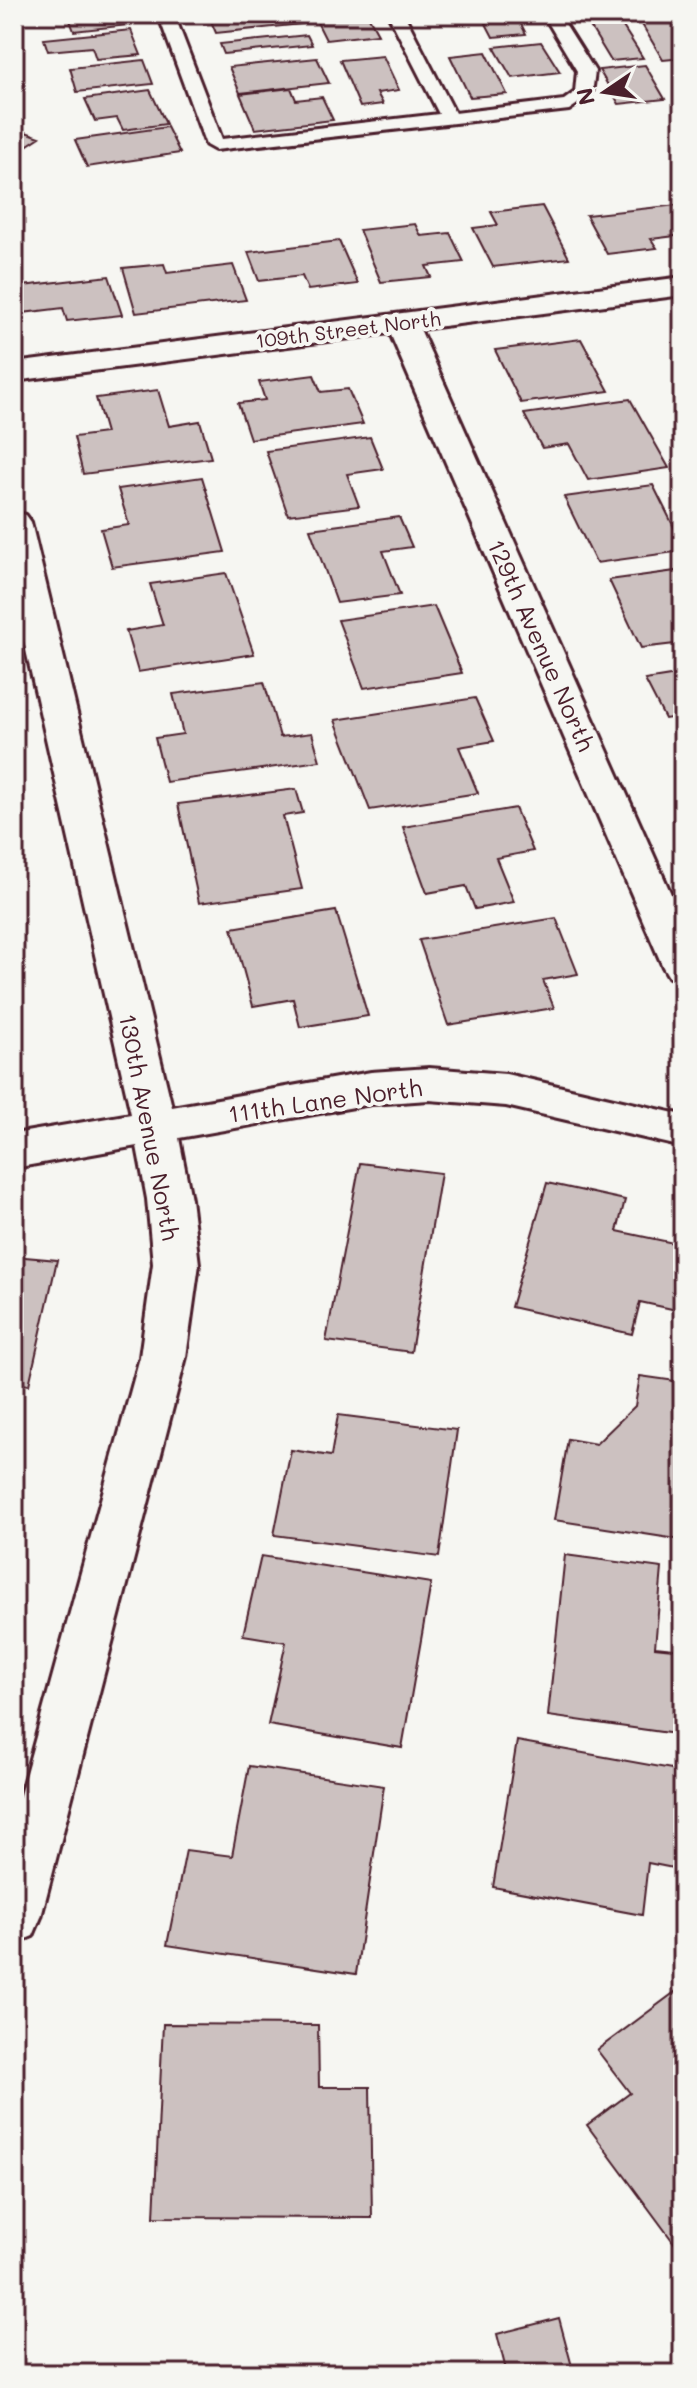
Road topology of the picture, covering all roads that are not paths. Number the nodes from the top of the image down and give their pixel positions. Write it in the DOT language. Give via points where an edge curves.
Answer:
graph roads {
  1 [pos="166,14"];
  2 [pos="396,14"];
  3 [pos="551,14"];
  4 [pos="450,119"];
  5 [pos="683,286"];
  6 [pos="401,322"];
  7 [pos="14,372"];
  8 [pos="14,522"];
  9 [pos="683,967"];
  10 [pos="155,1126"];
  11 [pos="683,1131"];
  12 [pos="14,1151"];
  13 [pos="14,1917"];
  1 -- 4 [label="lane" via="215,145"];
  2 -- 4 [label="lane"];
  3 -- 4 [label="lane" via="586,71 583,94 569,105"];
  5 -- 6 [label="street, 109th Street North"];
  6 -- 7 [label="street, 109th Street North"];
  6 -- 9 [label="street, 129th Avenue North"];
  8 -- 10 [label="street, 130th Avenue North"];
  10 -- 11 [label="street, 111th Lane North" via="371,1088 429,1084 506,1090"];
  10 -- 12 [label="street, 111th Lane North"];
  10 -- 13 [label="street, 130th Avenue North" via="176,1264 163,1357"];
}
